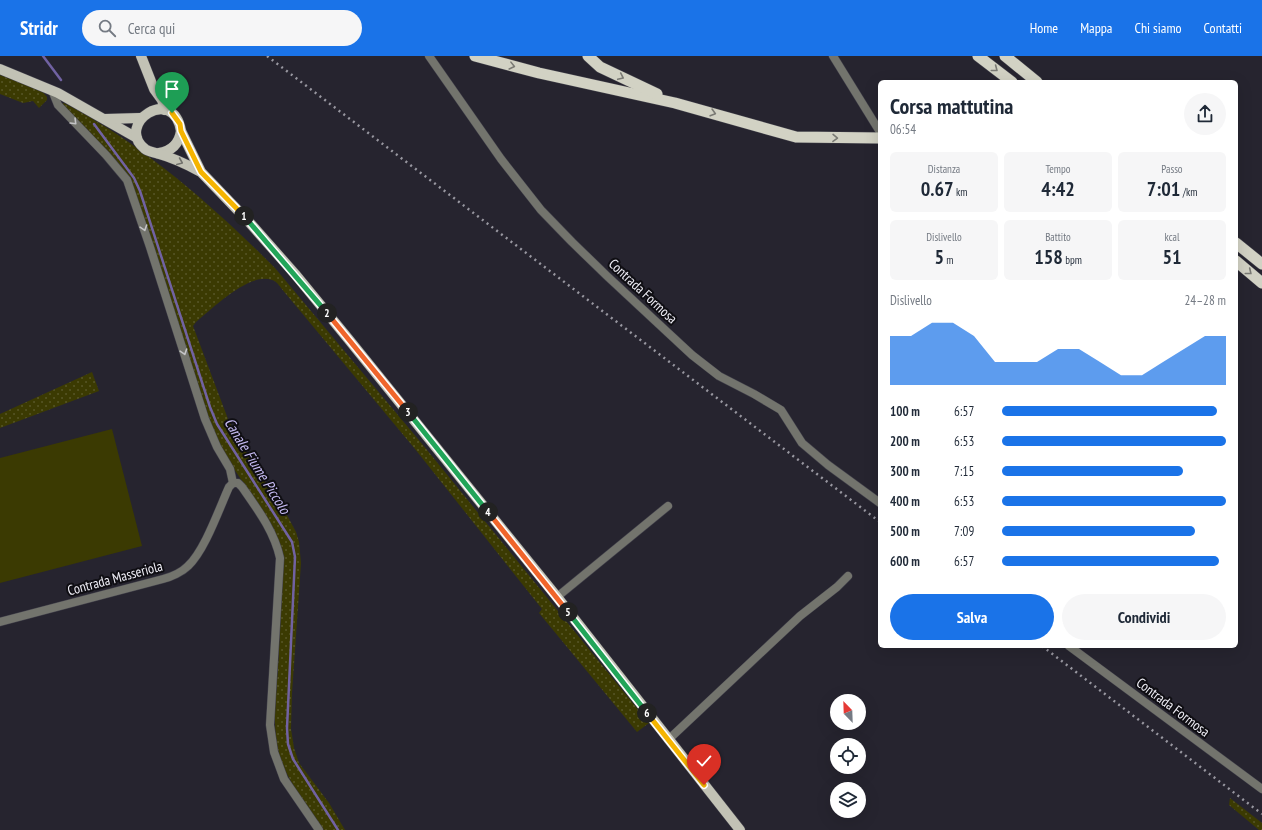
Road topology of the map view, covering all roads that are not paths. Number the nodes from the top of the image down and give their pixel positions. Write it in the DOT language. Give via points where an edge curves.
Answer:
graph roads {
  1 [pos="141,56"];
  2 [pos="429,56"];
  3 [pos="475,56"];
  4 [pos="588,56"];
  5 [pos="833,56"];
  6 [pos="978,56"];
  7 [pos="1005,56"];
  8 [pos="0,69"];
  9 [pos="1009,80"];
  10 [pos="1035,80"];
  11 [pos="52,90"];
  12 [pos="675,103"];
  13 [pos="165,110"];
  14 [pos="140,118"];
  15 [pos="105,119"];
  16 [pos="878,129"];
  17 [pos="181,131"];
  18 [pos="137,138"];
  19 [pos="878,138"];
  20 [pos="159,154"];
  21 [pos="201,172"];
  22 [pos="1238,244"];
  23 [pos="1238,264"];
  24 [pos="1262,264"];
  25 [pos="1262,283"];
  26 [pos="234,483"];
  27 [pos="878,502"];
  28 [pos="668,506"];
  29 [pos="848,576"];
  30 [pos="557,597"];
  31 [pos="0,622"];
  32 [pos="1072,648"];
  33 [pos="668,740"];
  34 [pos="1262,789"];
  35 [pos="319,830"];
  36 [pos="740,830"];
  1 -- 13 [label="main road"];
  2 -- 27 [label="street, Contrada Formosa" via="501,159 541,210 577,247 692,355 720,376 781,410 802,443"];
  3 -- 12 [label="highway, one-way"];
  4 -- 12 [label="highway, one-way" via="600,67"];
  5 -- 16 [label="street"];
  6 -- 9 [label="highway, one-way"];
  7 -- 10 [label="highway"];
  8 -- 11 [label="main road"];
  11 -- 15 [label="main road"];
  11 -- 26 [label="street, one-way" via="58,106 127,180 205,419 230,469"];
  12 -- 19 [label="highway, one-way" via="796,137"];
  13 -- 14 [label="main road" via="152,110"];
  13 -- 17 [label="main road" via="176,118"];
  14 -- 15 [label="main road"];
  14 -- 18 [label="main road"];
  15 -- 18 [label="main road"];
  17 -- 20 [label="main road" via="177,144"];
  17 -- 21 [label="main road"];
  18 -- 20 [label="main road" via="146,149"];
  20 -- 21 [label="main road, one-way"];
  21 -- 30 [label="main road" via="295,274"];
  22 -- 24 [label="highway"];
  23 -- 25 [label="highway, one-way"];
  26 -- 31 [label="street, Contrada Masseriola" via="229,487 200,549 188,567 170,577"];
  26 -- 35 [label="street" via="242,487 263,517 272,533 280,558 270,725 274,752 284,779"];
  28 -- 30 [label="street"];
  29 -- 33 [label="street" via="800,616"];
  30 -- 33 [label="main road"];
  32 -- 34 [label="street, Contrada Formosa"];
  33 -- 36 [label="main road"];
}
